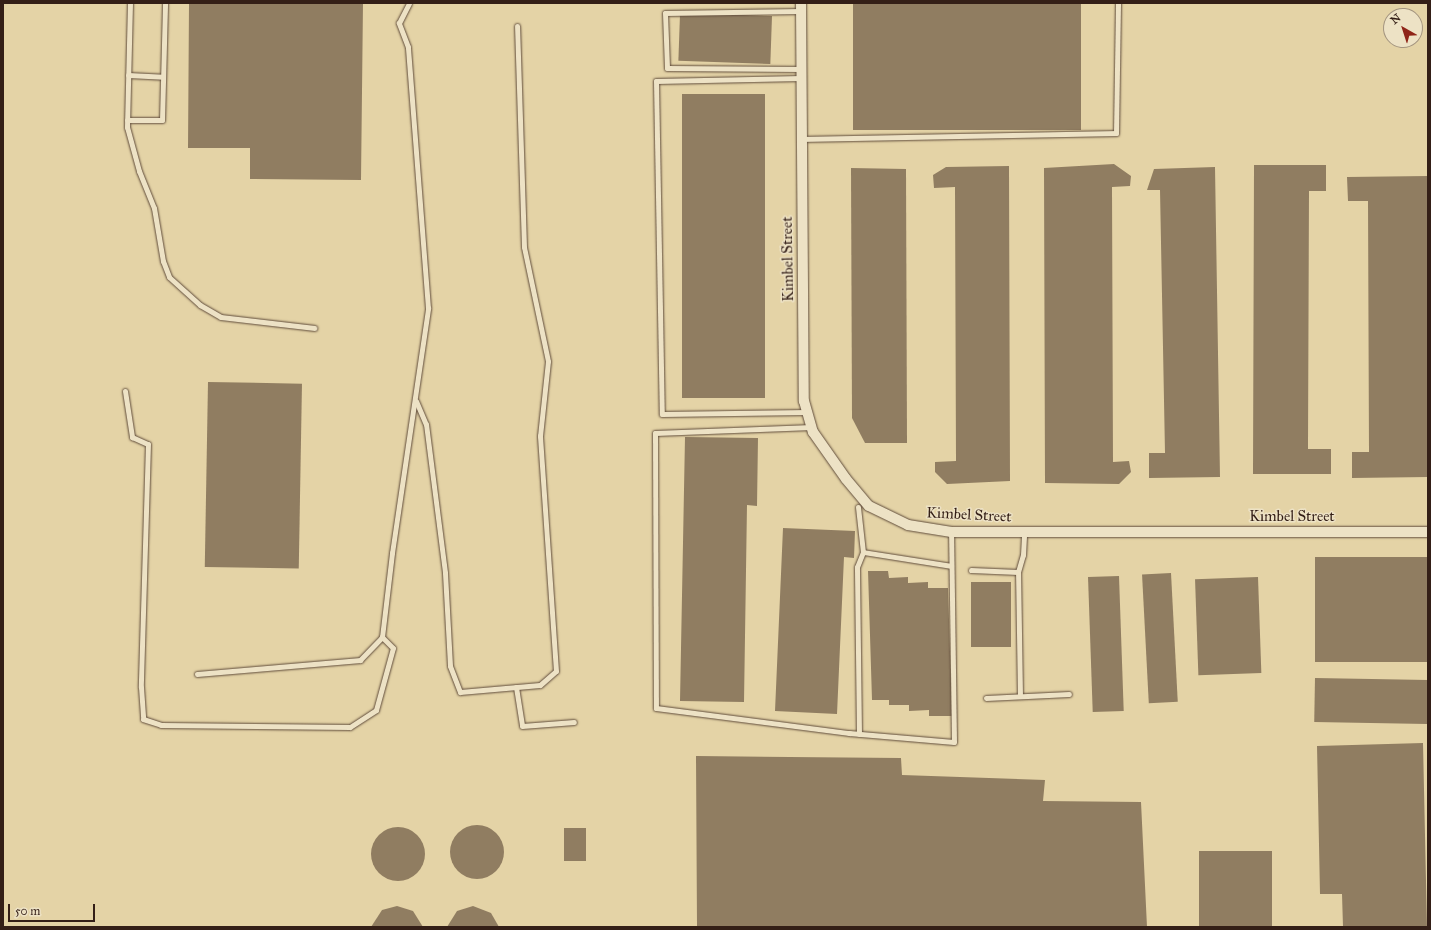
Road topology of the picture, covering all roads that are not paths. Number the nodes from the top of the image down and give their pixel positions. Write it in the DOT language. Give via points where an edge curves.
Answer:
graph roads {
  1 [pos="130,3"];
  2 [pos="165,3"];
  3 [pos="410,3"];
  4 [pos="1118,3"];
  5 [pos="801,7"];
  6 [pos="518,26"];
  7 [pos="801,74"];
  8 [pos="128,75"];
  9 [pos="163,77"];
  10 [pos="127,120"];
  11 [pos="802,139"];
  12 [pos="314,328"];
  13 [pos="125,391"];
  14 [pos="416,401"];
  15 [pos="807,412"];
  16 [pos="812,427"];
  17 [pos="858,507"];
  18 [pos="951,532"];
  19 [pos="1428,532"];
  20 [pos="1024,533"];
  21 [pos="863,552"];
  22 [pos="951,566"];
  23 [pos="971,570"];
  24 [pos="1018,572"];
  25 [pos="382,637"];
  26 [pos="197,674"];
  27 [pos="516,687"];
  28 [pos="1069,694"];
  29 [pos="1020,696"];
  30 [pos="986,698"];
  31 [pos="574,722"];
  32 [pos="859,734"];
  1 -- 8 [label="lane"];
  2 -- 9 [label="lane"];
  3 -- 14 [label="lane" via="399,23 408,47 428,308"];
  4 -- 11 [label="lane" via="1116,134"];
  5 -- 7 [label="street, Kimbel Street"];
  5 -- 7 [label="lane" via="665,13 667,68"];
  6 -- 27 [label="lane" via="524,247 548,362 540,436 556,671 540,685"];
  7 -- 11 [label="street, Kimbel Street"];
  7 -- 15 [label="lane" via="656,82 662,414"];
  8 -- 9 [label="lane"];
  8 -- 10 [label="lane"];
  9 -- 10 [label="lane" via="162,120"];
  10 -- 12 [label="lane" via="139,171 154,208 163,261 169,277 200,305 221,317"];
  11 -- 15 [label="street, Kimbel Street" via="804,401"];
  13 -- 25 [label="lane" via="132,436 148,444 141,687 143,719 162,725 350,727 376,710 393,648"];
  14 -- 25 [label="lane" via="392,553"];
  14 -- 27 [label="lane" via="426,424 445,573 450,666 460,692"];
  15 -- 16 [label="street, Kimbel Street"];
  16 -- 18 [label="street, Kimbel Street" via="846,479 869,506 908,526"];
  16 -- 32 [label="lane" via="656,433 656,708"];
  17 -- 21 [label="lane"];
  18 -- 20 [label="street, Kimbel Street"];
  18 -- 22 [label="lane"];
  19 -- 20 [label="street, Kimbel Street"];
  20 -- 24 [label="lane" via="1023,555"];
  21 -- 22 [label="lane"];
  21 -- 32 [label="lane" via="857,567"];
  22 -- 32 [label="lane" via="954,742"];
  23 -- 24 [label="lane"];
  24 -- 29 [label="lane"];
  25 -- 26 [label="lane" via="360,660"];
  27 -- 31 [label="lane" via="522,726"];
  28 -- 29 [label="lane"];
  29 -- 30 [label="lane"];
}
